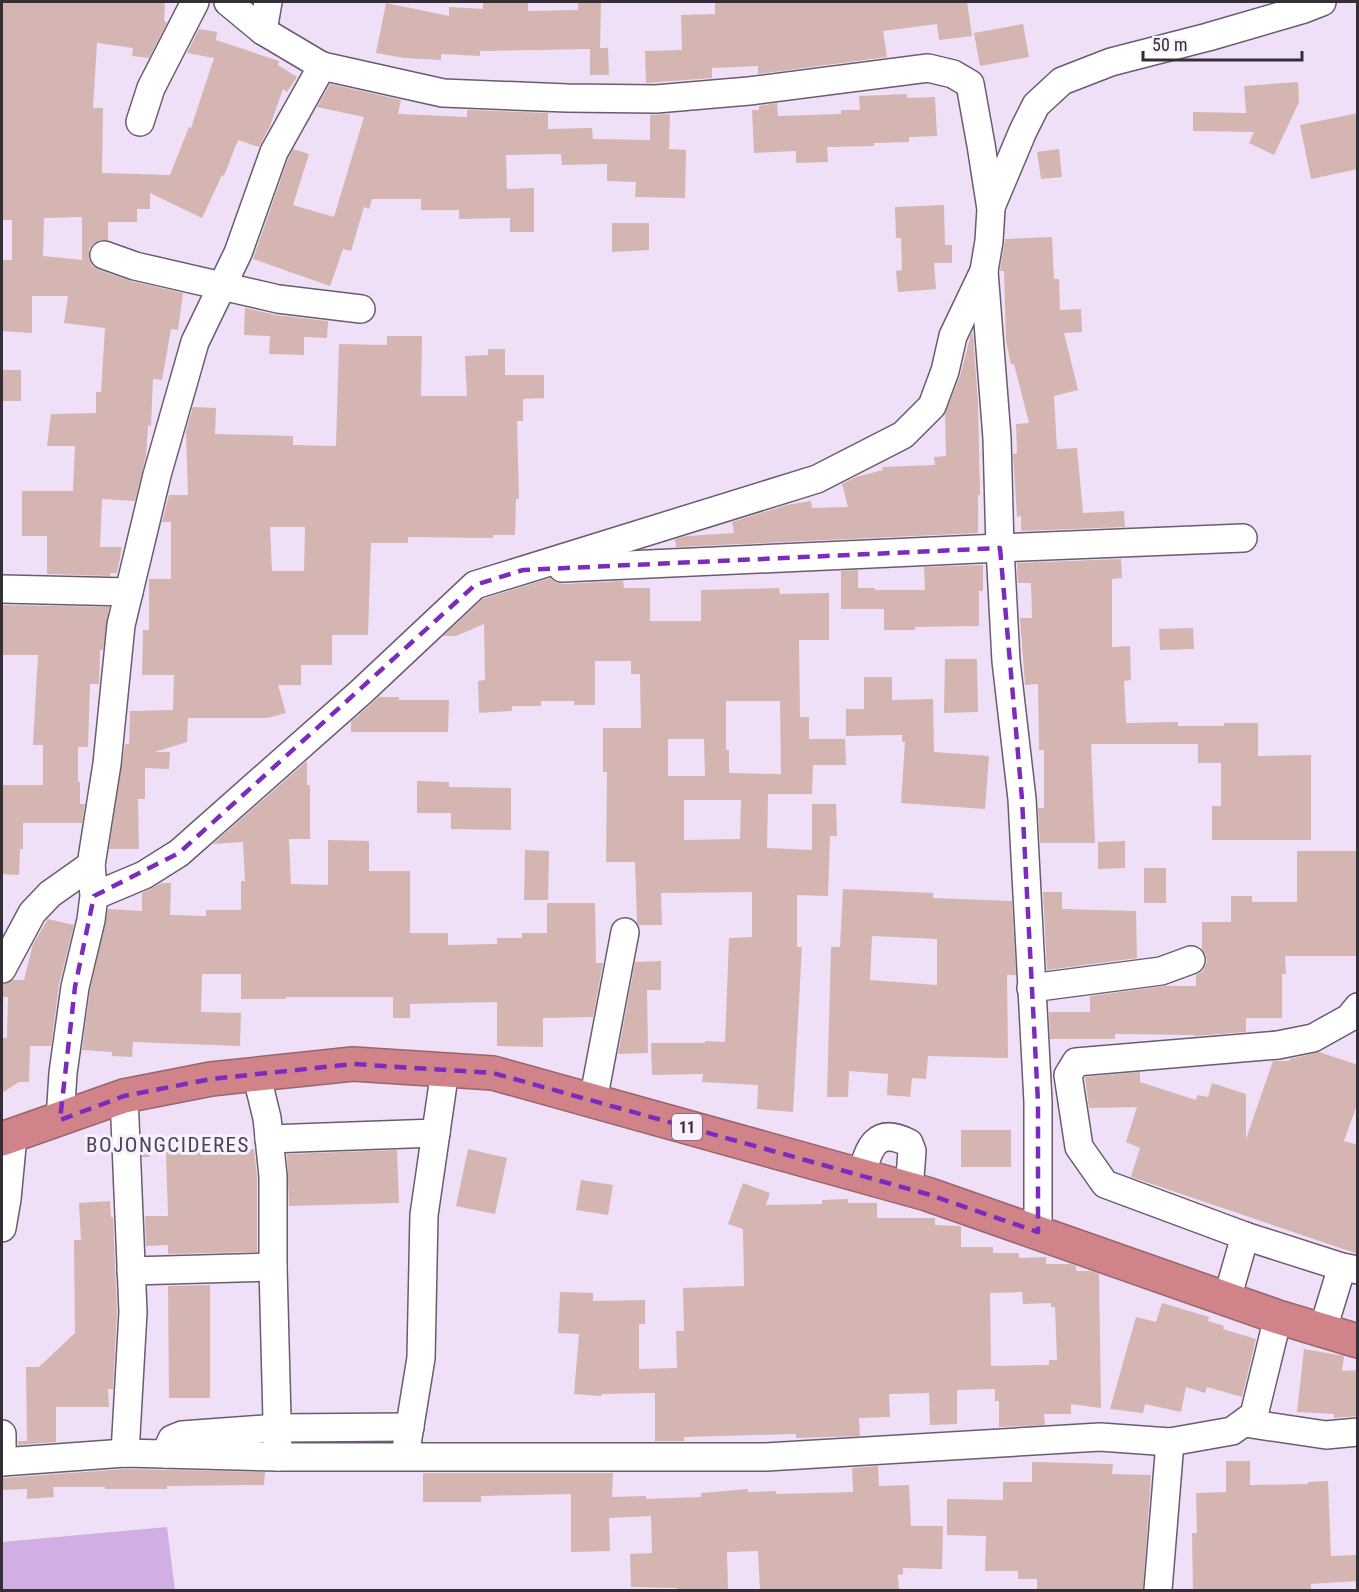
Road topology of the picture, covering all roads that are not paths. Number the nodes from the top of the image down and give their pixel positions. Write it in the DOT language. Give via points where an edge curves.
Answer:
graph roads {
  1 [pos="195,2"];
  2 [pos="228,2"];
  3 [pos="268,2"];
  4 [pos="1322,2"];
  5 [pos="263,31"];
  6 [pos="322,66"];
  7 [pos="140,122"];
  8 [pos="991,209"];
  9 [pos="104,255"];
  10 [pos="984,271"];
  11 [pos="223,285"];
  12 [pos="361,309"];
  13 [pos="1243,538"];
  14 [pos="1000,548"];
  15 [pos="523,570"];
  16 [pos="2,589"];
  17 [pos="129,592"];
  18 [pos="91,865"];
  19 [pos="94,896"];
  20 [pos="625,932"];
  21 [pos="5,954"];
  22 [pos="1191,960"];
  23 [pos="1031,988"];
  24 [pos="1358,1008"];
  25 [pos="445,1070"];
  26 [pos="256,1073"];
  27 [pos="124,1096"];
  28 [pos="593,1101"];
  29 [pos="60,1120"];
  30 [pos="436,1133"];
  31 [pos="7,1138"];
  32 [pos="269,1139"];
  33 [pos="861,1176"];
  34 [pos="909,1190"];
  35 [pos="2,1228"];
  36 [pos="1038,1232"];
  37 [pos="1245,1236"];
  38 [pos="273,1267"];
  39 [pos="1350,1269"];
  40 [pos="131,1271"];
  41 [pos="1227,1299"];
  42 [pos="1278,1317"];
  43 [pos="1322,1332"];
  44 [pos="1358,1341"];
  45 [pos="1245,1423"];
  46 [pos="410,1427"];
  47 [pos="278,1428"];
  48 [pos="1358,1432"];
  49 [pos="2,1434"];
  50 [pos="1170,1442"];
  51 [pos="125,1453"];
  52 [pos="165,1454"];
  53 [pos="405,1456"];
  54 [pos="278,1457"];
  55 [pos="2,1462"];
  56 [pos="1158,1590"];
  1 -- 7 [label="street" via="151,88"];
  2 -- 5 [label="street"];
  3 -- 5 [label="street"];
  4 -- 8 [label="street" via="1112,62 1062,81 1036,105"];
  5 -- 6 [label="street"];
  6 -- 8 [label="street" via="443,93 656,99 928,68 953,74 970,84"];
  6 -- 11 [label="street" via="274,152"];
  8 -- 10 [label="street"];
  9 -- 11 [label="street" via="146,269"];
  10 -- 14 [label="street" via="997,438"];
  10 -- 15 [label="street" via="953,336 932,406 903,435 817,478"];
  11 -- 12 [label="street" via="278,299"];
  11 -- 17 [label="street" via="195,342"];
  13 -- 14 [label="street"];
  14 -- 15 [label="street"];
  14 -- 23 [label="street" via="1006,661 1022,799"];
  15 -- 19 [label="street" via="475,585 361,692 179,852 144,875"];
  16 -- 17 [label="street"];
  17 -- 18 [label="street" via="121,625 107,764"];
  18 -- 19 [label="street"];
  18 -- 21 [label="street" via="50,894"];
  19 -- 29 [label="street" via="74,998"];
  20 -- 28 [label="street"];
  22 -- 23 [label="street" via="1161,971"];
  23 -- 36 [label="street" via="1038,1102"];
  24 -- 37 [label="street" via="1349,1018 1314,1038 1242,1050 1076,1062 1068,1075 1079,1147 1105,1184"];
  25 -- 26 [label="highway, 11" via="353,1064"];
  25 -- 28 [label="highway, 11" via="494,1072"];
  25 -- 30 [label="street"];
  26 -- 27 [label="highway, 11"];
  26 -- 32 [label="street"];
  27 -- 29 [label="highway, 11"];
  27 -- 40 [label="street"];
  28 -- 33 [label="highway, 11"];
  29 -- 31 [label="highway, 11"];
  30 -- 32 [label="street"];
  30 -- 46 [label="street" via="424,1215 421,1358"];
  31 -- 35 [label="street" via="7,1199"];
  32 -- 38 [label="street"];
  33 -- 34 [label="highway, 11"];
  33 -- 34 [label="street" via="868,1150 876,1140 898,1137 909,1143 912,1151"];
  34 -- 36 [label="highway, 11"];
  36 -- 41 [label="highway, 11"];
  37 -- 39 [label="street"];
  37 -- 41 [label="street"];
  38 -- 40 [label="street"];
  38 -- 47 [label="street"];
  39 -- 43 [label="street"];
  40 -- 51 [label="street" via="133,1311"];
  41 -- 42 [label="highway, 11"];
  42 -- 43 [label="highway, 11"];
  42 -- 45 [label="street" via="1254,1415"];
  43 -- 44 [label="highway, 11"];
  45 -- 48 [label="street" via="1326,1435"];
  45 -- 50 [label="street" via="1232,1431"];
  46 -- 47 [label="street"];
  46 -- 53 [label="street"];
  47 -- 52 [label="street" via="182,1435 172,1439"];
  47 -- 54 [label="street"];
  49 -- 55 [label="street"];
  50 -- 53 [label="street" via="1100,1437 766,1457"];
  50 -- 56 [label="street"];
  51 -- 52 [label="street"];
  51 -- 55 [label="street"];
  52 -- 54 [label="street"];
  53 -- 54 [label="street"];
}
